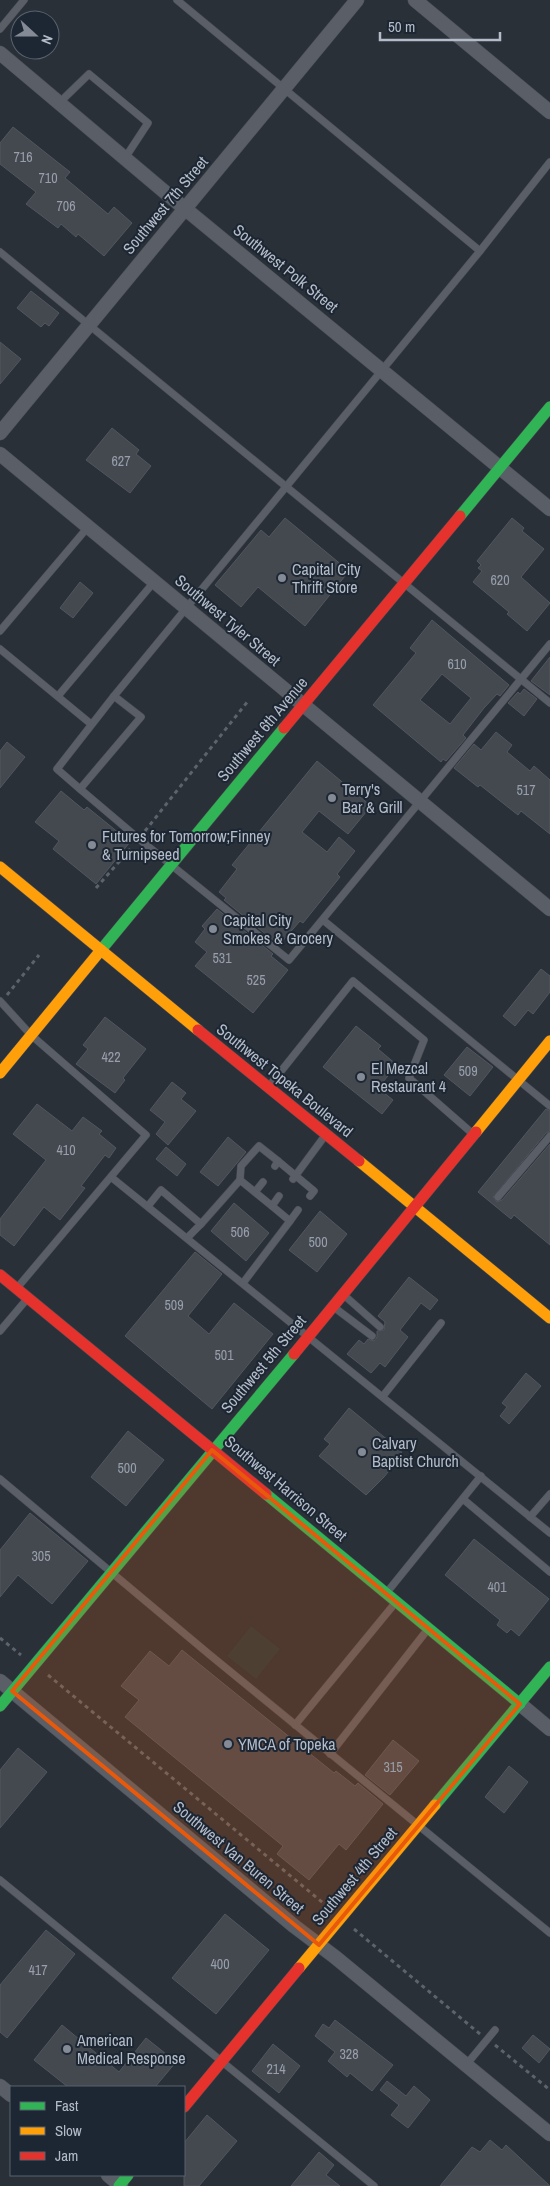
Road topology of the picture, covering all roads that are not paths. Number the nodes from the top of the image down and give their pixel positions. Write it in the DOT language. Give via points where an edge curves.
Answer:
graph roads {
  1 [pos="24,0"];
  2 [pos="176,0"];
  3 [pos="357,0"];
  4 [pos="415,0"];
  5 [pos="0,29"];
  6 [pos="0,53"];
  7 [pos="283,89"];
  8 [pos="59,103"];
  9 [pos="550,112"];
  10 [pos="125,158"];
  11 [pos="550,162"];
  12 [pos="185,208"];
  13 [pos="480,251"];
  14 [pos="0,252"];
  15 [pos="89,325"];
  16 [pos="382,370"];
  17 [pos="550,407"];
  18 [pos="0,433"];
  19 [pos="0,454"];
  20 [pos="500,468"];
  21 [pos="286,486"];
  22 [pos="550,509"];
  23 [pos="88,527"];
  24 [pos="154,582"];
  25 [pos="404,583"];
  26 [pos="187,609"];
  27 [pos="0,631"];
  28 [pos="550,644"];
  29 [pos="0,649"];
  30 [pos="521,679"];
  31 [pos="58,696"];
  32 [pos="114,696"];
  33 [pos="550,703"];
  34 [pos="304,705"];
  35 [pos="92,724"];
  36 [pos="80,789"];
  37 [pos="420,802"];
  38 [pos="172,865"];
  39 [pos="0,867"];
  40 [pos="550,909"];
  41 [pos="323,920"];
  42 [pos="101,950"];
  43 [pos="1,1002"];
  44 [pos="31,1035"];
  45 [pos="550,1041"];
  46 [pos="0,1073"];
  47 [pos="519,1079"];
  48 [pos="268,1087"];
  49 [pos="550,1106"];
  50 [pos="473,1134"];
  51 [pos="326,1135"];
  52 [pos="550,1136"];
  53 [pos="111,1177"];
  54 [pos="294,1178"];
  55 [pos="240,1180"];
  56 [pos="263,1182"];
  57 [pos="254,1192"];
  58 [pos="280,1196"];
  59 [pos="310,1196"];
  60 [pos="498,1197"];
  61 [pos="148,1206"];
  62 [pos="272,1206"];
  63 [pos="414,1206"];
  64 [pos="298,1210"];
  65 [pos="290,1221"];
  66 [pos="201,1224"];
  67 [pos="187,1238"];
  68 [pos="0,1274"];
  69 [pos="243,1283"];
  70 [pos="16,1288"];
  71 [pos="342,1294"];
  72 [pos="28,1298"];
  73 [pos="332,1306"];
  74 [pos="550,1318"];
  75 [pos="441,1323"];
  76 [pos="380,1327"];
  77 [pos="0,1331"];
  78 [pos="372,1336"];
  79 [pos="308,1337"];
  80 [pos="383,1396"];
  81 [pos="212,1450"];
  82 [pos="481,1476"];
  83 [pos="0,1479"];
  84 [pos="550,1494"];
  85 [pos="462,1499"];
  86 [pos="530,1517"];
  87 [pos="550,1533"];
  88 [pos="110,1572"];
  89 [pos="550,1572"];
  90 [pos="386,1594"];
  91 [pos="396,1602"];
  92 [pos="428,1629"];
  93 [pos="550,1667"];
  94 [pos="0,1681"];
  95 [pos="12,1691"];
  96 [pos="520,1704"];
  97 [pos="0,1706"];
  98 [pos="295,1725"];
  99 [pos="550,1729"];
  100 [pos="330,1754"];
  101 [pos="418,1825"];
  102 [pos="0,1880"];
  103 [pos="550,1933"];
  104 [pos="319,1945"];
  105 [pos="495,2030"];
  106 [pos="221,2061"];
  107 [pos="466,2065"];
  108 [pos="0,2086"];
  109 [pos="10,2094"];
  110 [pos="185,2106"];
  111 [pos="550,2134"];
  112 [pos="110,2176"];
  113 [pos="122,2183"];
  114 [pos="374,2186"];
  1 -- 5 [label="lane"];
  2 -- 7 [label="lane"];
  3 -- 7 [label="street, Southwest 7th Street"];
  4 -- 9 [label="street"];
  6 -- 8 [label="street, Southwest Polk Street"];
  7 -- 12 [label="street, Southwest 7th Street"];
  7 -- 13 [label="lane"];
  8 -- 10 [label="street, Southwest Polk Street"];
  8 -- 10 [label="lane" via="88,74 148,123"];
  10 -- 12 [label="street, Southwest Polk Street"];
  11 -- 13 [label="lane"];
  12 -- 15 [label="street, Southwest 7th Street"];
  12 -- 16 [label="street, Southwest Polk Street"];
  13 -- 16 [label="lane"];
  14 -- 15 [label="lane"];
  15 -- 18 [label="street, Southwest 7th Street"];
  15 -- 21 [label="lane"];
  16 -- 20 [label="street, Southwest Polk Street"];
  16 -- 21 [label="lane"];
  17 -- 20 [label="street, Southwest 6th Avenue"];
  19 -- 23 [label="street, Southwest Tyler Street"];
  20 -- 22 [label="street, Southwest Polk Street"];
  20 -- 25 [label="street, Southwest 6th Avenue"];
  21 -- 25 [label="lane"];
  21 -- 26 [label="lane"];
  23 -- 24 [label="street, Southwest Tyler Street"];
  23 -- 27 [label="lane"];
  24 -- 26 [label="street, Southwest Tyler Street"];
  24 -- 31 [label="lane"];
  25 -- 30 [label="lane"];
  25 -- 34 [label="street, Southwest 6th Avenue"];
  26 -- 32 [label="lane"];
  26 -- 34 [label="street, Southwest Tyler Street"];
  28 -- 30 [label="lane"];
  29 -- 31 [label="lane"];
  30 -- 33 [label="lane"];
  30 -- 37 [label="lane"];
  31 -- 35 [label="lane"];
  32 -- 35 [label="lane"];
  32 -- 36 [label="lane" via="141,717"];
  34 -- 37 [label="street, Southwest Tyler Street"];
  34 -- 38 [label="street, Southwest 6th Avenue"];
  35 -- 36 [label="lane" via="57,769"];
  36 -- 38 [label="lane"];
  37 -- 40 [label="street, Southwest Tyler Street"];
  37 -- 41 [label="lane"];
  38 -- 41 [label="lane" via="289,960"];
  38 -- 42 [label="street, Southwest 6th Avenue"];
  39 -- 42 [label="street, Southwest Topeka Boulevard"];
  41 -- 47 [label="lane"];
  42 -- 44 [label="street, Southwest 6th Avenue"];
  42 -- 48 [label="street, Southwest Topeka Boulevard"];
  43 -- 44 [label="lane"];
  44 -- 46 [label="street, Southwest 6th Avenue"];
  44 -- 53 [label="lane" via="146,1135"];
  45 -- 47 [label="street, Southwest 5th Street"];
  47 -- 49 [label="lane"];
  47 -- 50 [label="street, Southwest 5th Street"];
  48 -- 50 [label="lane" via="353,981 424,1040 410,1078"];
  48 -- 51 [label="street, Southwest Topeka Boulevard"];
  50 -- 63 [label="street, Southwest 5th Street"];
  51 -- 54 [label="lane"];
  51 -- 63 [label="street, Southwest Topeka Boulevard"];
  52 -- 60 [label="lane"];
  53 -- 61 [label="lane"];
  53 -- 70 [label="lane"];
  54 -- 55 [label="lane" via="258,1146 241,1166"];
  54 -- 59 [label="lane" via="314,1191"];
  55 -- 57 [label="lane"];
  55 -- 66 [label="lane"];
  56 -- 57 [label="lane"];
  57 -- 62 [label="lane"];
  58 -- 62 [label="lane"];
  61 -- 66 [label="lane" via="161,1190"];
  61 -- 67 [label="lane"];
  62 -- 65 [label="lane"];
  63 -- 71 [label="street, Southwest 5th Street"];
  63 -- 74 [label="street, Southwest Topeka Boulevard"];
  64 -- 65 [label="lane"];
  65 -- 69 [label="lane"];
  66 -- 67 [label="lane"];
  67 -- 69 [label="lane"];
  68 -- 70 [label="street, Southwest Harrison Street"];
  69 -- 79 [label="lane"];
  70 -- 72 [label="street, Southwest Harrison Street"];
  71 -- 73 [label="street, Southwest 5th Street"];
  71 -- 76 [label="lane"];
  72 -- 77 [label="lane"];
  72 -- 81 [label="street, Southwest Harrison Street"];
  73 -- 78 [label="lane"];
  73 -- 79 [label="street, Southwest 5th Street"];
  75 -- 80 [label="lane"];
  79 -- 80 [label="lane"];
  79 -- 81 [label="street, Southwest 5th Street"];
  80 -- 82 [label="lane"];
  81 -- 88 [label="street, Southwest 5th Street"];
  81 -- 90 [label="street, Southwest Harrison Street"];
  82 -- 85 [label="lane"];
  82 -- 86 [label="lane"];
  83 -- 88 [label="lane"];
  84 -- 86 [label="lane"];
  85 -- 89 [label="lane"];
  85 -- 90 [label="lane"];
  86 -- 87 [label="lane"];
  88 -- 95 [label="street, Southwest 5th Street"];
  88 -- 98 [label="lane"];
  90 -- 91 [label="street, Southwest Harrison Street"];
  91 -- 92 [label="street, Southwest Harrison Street"];
  91 -- 98 [label="lane"];
  92 -- 96 [label="street, Southwest Harrison Street"];
  92 -- 100 [label="lane"];
  93 -- 96 [label="street, Southwest 4th Street"];
  94 -- 95 [label="street, Southwest Van Buren Street"];
  95 -- 97 [label="street, Southwest 5th Street"];
  95 -- 104 [label="street, Southwest Van Buren Street"];
  96 -- 99 [label="street, Southwest Harrison Street"];
  96 -- 101 [label="street, Southwest 4th Street"];
  98 -- 100 [label="lane"];
  100 -- 101 [label="lane"];
  101 -- 103 [label="lane"];
  101 -- 104 [label="street, Southwest 4th Street"];
  102 -- 106 [label="lane"];
  104 -- 106 [label="street, Southwest 4th Street"];
  104 -- 107 [label="street, Southwest Van Buren Street"];
  105 -- 107 [label="lane"];
  106 -- 110 [label="street, Southwest 4th Street"];
  106 -- 114 [label="lane"];
  107 -- 111 [label="street, Southwest Van Buren Street"];
  108 -- 109 [label="street"];
  112 -- 113 [label="street"];
}
